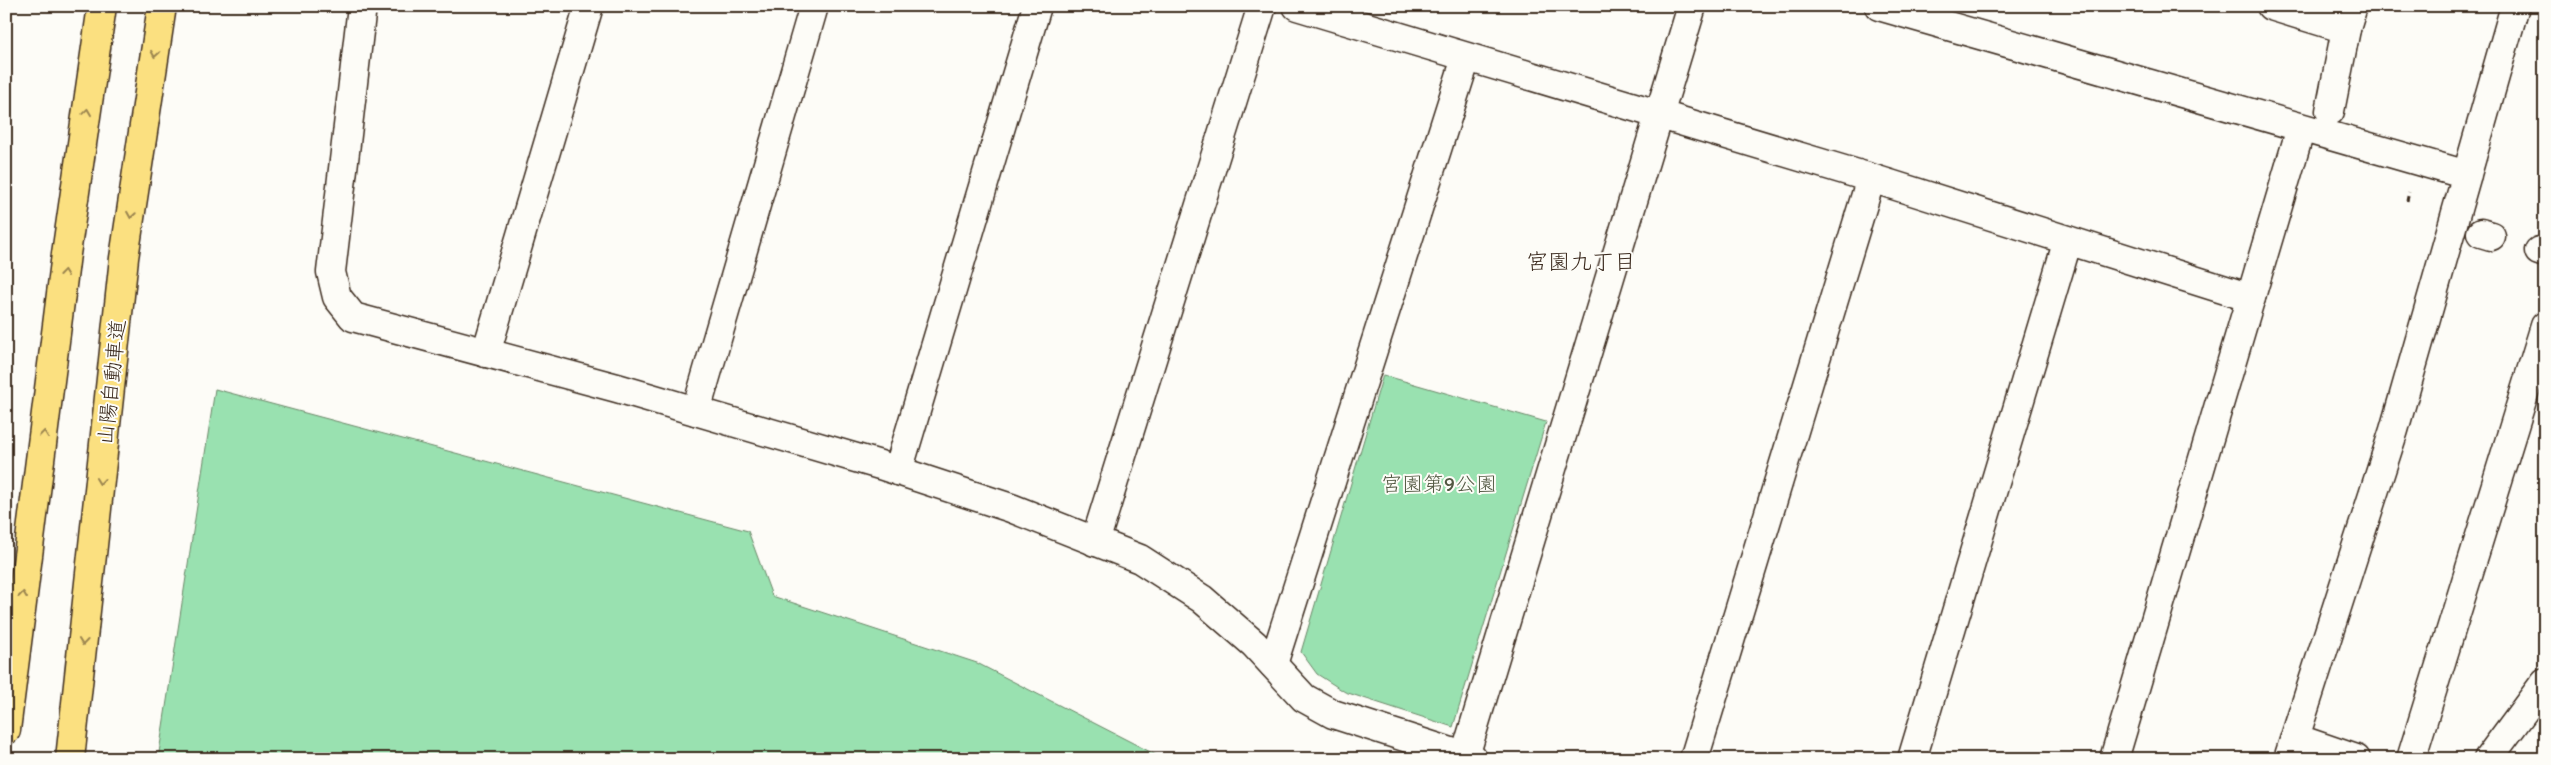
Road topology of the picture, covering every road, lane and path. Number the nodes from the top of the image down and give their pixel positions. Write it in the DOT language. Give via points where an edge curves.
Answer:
graph roads {
  1 [pos="102,6"];
  2 [pos="162,6"];
  3 [pos="362,6"];
  4 [pos="590,6"];
  5 [pos="814,6"];
  6 [pos="1037,6"];
  7 [pos="1262,6"];
  8 [pos="1296,6"];
  9 [pos="1692,6"];
  10 [pos="1879,6"];
  11 [pos="2271,6"];
  12 [pos="2515,6"];
  13 [pos="2349,18"];
  14 [pos="1466,58"];
  15 [pos="2330,111"];
  16 [pos="1659,115"];
  17 [pos="2301,128"];
  18 [pos="2467,175"];
  19 [pos="1871,178"];
  20 [pos="2068,240"];
  21 [pos="2251,298"];
  22 [pos="2545,326"];
  23 [pos="486,353"];
  24 [pos="696,411"];
  25 [pos="898,471"];
  26 [pos="1096,542"];
  27 [pos="1273,664"];
  28 [pos="2545,682"];
  29 [pos="6,730"];
  30 [pos="2292,748"];
  31 [pos="1469,758"];
  32 [pos="70,759"];
  33 [pos="1694,759"];
  34 [pos="1912,759"];
  35 [pos="2114,759"];
  36 [pos="2356,759"];
  37 [pos="2411,759"];
  38 [pos="2488,759"];
  29 -- 1 [label="highway, one-way" via="66,254"];
  2 -- 32 [label="highway, 山陽自動車道, one-way" via="124,258"];
  3 -- 23 [label="street" via="330,272 337,297 353,317"];
  4 -- 23 [label="street"];
  5 -- 24 [label="street"];
  6 -- 25 [label="street"];
  7 -- 26 [label="street"];
  8 -- 14 [label="street"];
  9 -- 16 [label="street"];
  10 -- 17 [label="street"];
  11 -- 13 [label="street"];
  12 -- 18 [label="street"];
  13 -- 15 [label="street"];
  14 -- 16 [label="street"];
  14 -- 27 [label="street"];
  16 -- 19 [label="street"];
  16 -- 31 [label="street"];
  17 -- 18 [label="street"];
  17 -- 21 [label="street"];
  18 -- 30 [label="street" via="2394,430"];
  19 -- 20 [label="street"];
  19 -- 33 [label="street"];
  20 -- 21 [label="street"];
  20 -- 34 [label="street"];
  21 -- 35 [label="street"];
  22 -- 37 [label="street"];
  23 -- 24 [label="street"];
  24 -- 25 [label="street"];
  25 -- 26 [label="street" via="1011,508"];
  26 -- 27 [label="street" via="1140,559 1202,599"];
  27 -- 31 [label="street" via="1304,698 1333,714"];
  28 -- 38 [label="street"];
  30 -- 36 [label="street"];
}
